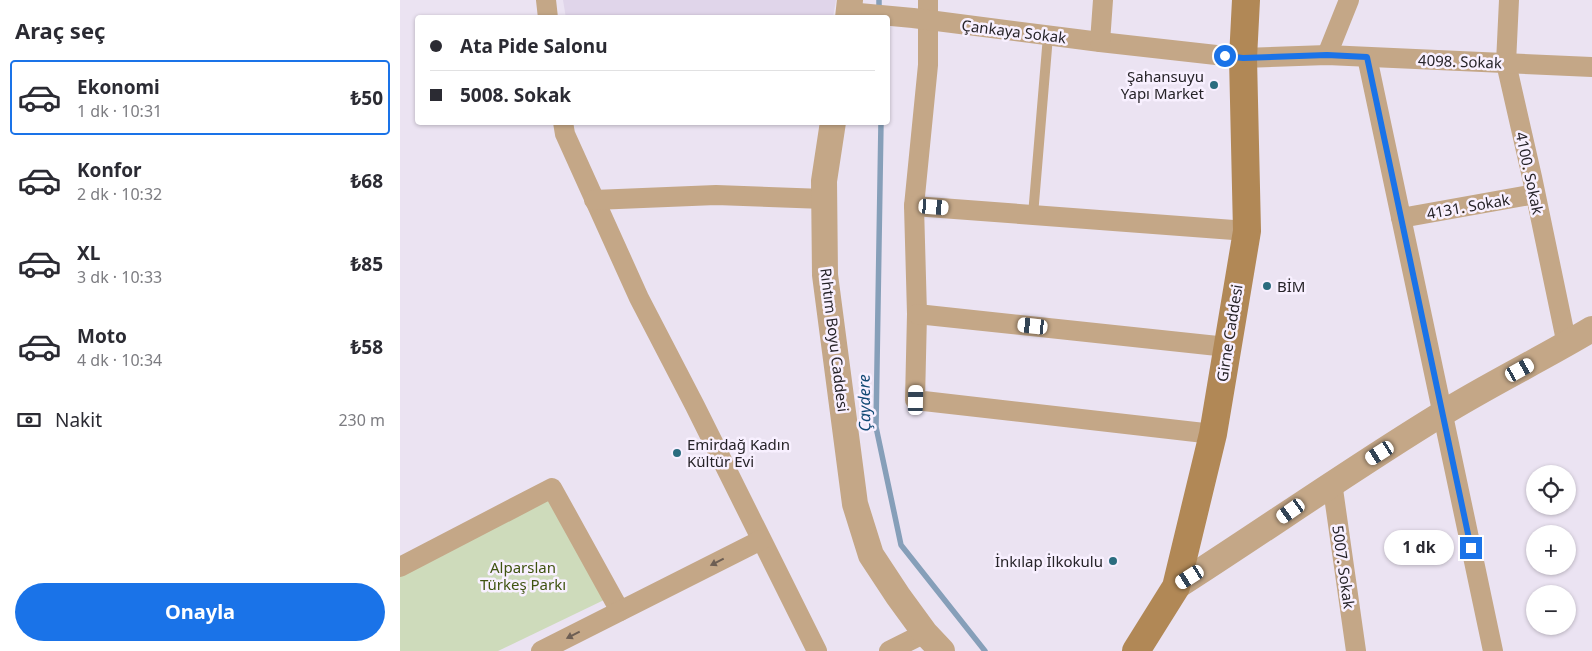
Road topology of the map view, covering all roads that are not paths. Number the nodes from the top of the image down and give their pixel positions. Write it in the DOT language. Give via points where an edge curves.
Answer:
graph roads {
  1 [pos="546,0"];
  2 [pos="928,0"];
  3 [pos="1103,0"];
  4 [pos="1246,0"];
  5 [pos="1349,0"];
  6 [pos="1509,0"];
  7 [pos="853,11"];
  8 [pos="548,15"];
  9 [pos="887,15"];
  10 [pos="890,15"];
  11 [pos="921,19"];
  12 [pos="1048,36"];
  13 [pos="1100,42"];
  14 [pos="1327,55"];
  15 [pos="1367,57"];
  16 [pos="1243,58"];
  17 [pos="1506,63"];
  18 [pos="1592,67"];
  19 [pos="564,125"];
  20 [pos="833,125"];
  21 [pos="1535,194"];
  22 [pos="824,199"];
  23 [pos="594,200"];
  24 [pos="914,206"];
  25 [pos="1033,215"];
  26 [pos="1401,218"];
  27 [pos="1247,231"];
  28 [pos="917,314"];
  29 [pos="1584,337"];
  30 [pos="1227,347"];
  31 [pos="1442,414"];
  32 [pos="1213,434"];
  33 [pos="1332,482"];
  34 [pos="761,540"];
  35 [pos="400,567"];
  36 [pos="1176,587"];
  37 [pos="620,611"];
  38 [pos="933,642"];
  39 [pos="541,651"];
  40 [pos="817,651"];
  41 [pos="889,651"];
  42 [pos="1136,651"];
  43 [pos="1356,651"];
  44 [pos="1493,651"];
  1 -- 8 [label="street"];
  2 -- 11 [label="street"];
  3 -- 13 [label="street"];
  4 -- 16 [label="main road, Girne Caddesi"];
  5 -- 14 [label="street"];
  6 -- 17 [label="street, 4100. Sokak"];
  7 -- 9 [label="street, Çankaya Sokak"];
  10 -- 11 [label="street, Çankaya Sokak"];
  11 -- 12 [label="street, Çankaya Sokak"];
  11 -- 24 [label="street" via="928,65"];
  12 -- 13 [label="street, Çankaya Sokak"];
  12 -- 25 [label="lane"];
  13 -- 16 [label="street, Çankaya Sokak"];
  14 -- 15 [label="street, 4098. Sokak"];
  14 -- 16 [label="street, 4098. Sokak"];
  15 -- 17 [label="street, 4098. Sokak"];
  15 -- 26 [label="street"];
  16 -- 27 [label="main road, Girne Caddesi"];
  17 -- 18 [label="street, 4098. Sokak"];
  17 -- 21 [label="street, 4100. Sokak"];
  19 -- 23 [label="street"];
  20 -- 22 [label="street, Rıhtım Boyu Caddesi"];
  21 -- 26 [label="street, 4131. Sokak"];
  21 -- 29 [label="street, 4100. Sokak"];
  22 -- 23 [label="street" via="716,195"];
  22 -- 38 [label="street, Rıhtım Boyu Caddesi" via="825,275 855,504 871,555"];
  23 -- 34 [label="street" via="639,298"];
  24 -- 25 [label="street"];
  24 -- 28 [label="street"];
  25 -- 27 [label="street"];
  26 -- 31 [label="street"];
  27 -- 30 [label="main road, Girne Caddesi"];
  28 -- 30 [label="street"];
  28 -- 32 [label="street" via="916,400"];
  29 -- 31 [label="street"];
  30 -- 32 [label="main road, Girne Caddesi"];
  31 -- 33 [label="street"];
  31 -- 44 [label="street"];
  32 -- 36 [label="main road, Girne Caddesi"];
  33 -- 36 [label="street"];
  33 -- 43 [label="street, 5007. Sokak"];
  34 -- 37 [label="street, one-way"];
  34 -- 40 [label="street"];
  35 -- 37 [label="street" via="552,488"];
  36 -- 42 [label="main road, Girne Caddesi"];
  37 -- 39 [label="street, one-way"];
  38 -- 41 [label="street"];
}
